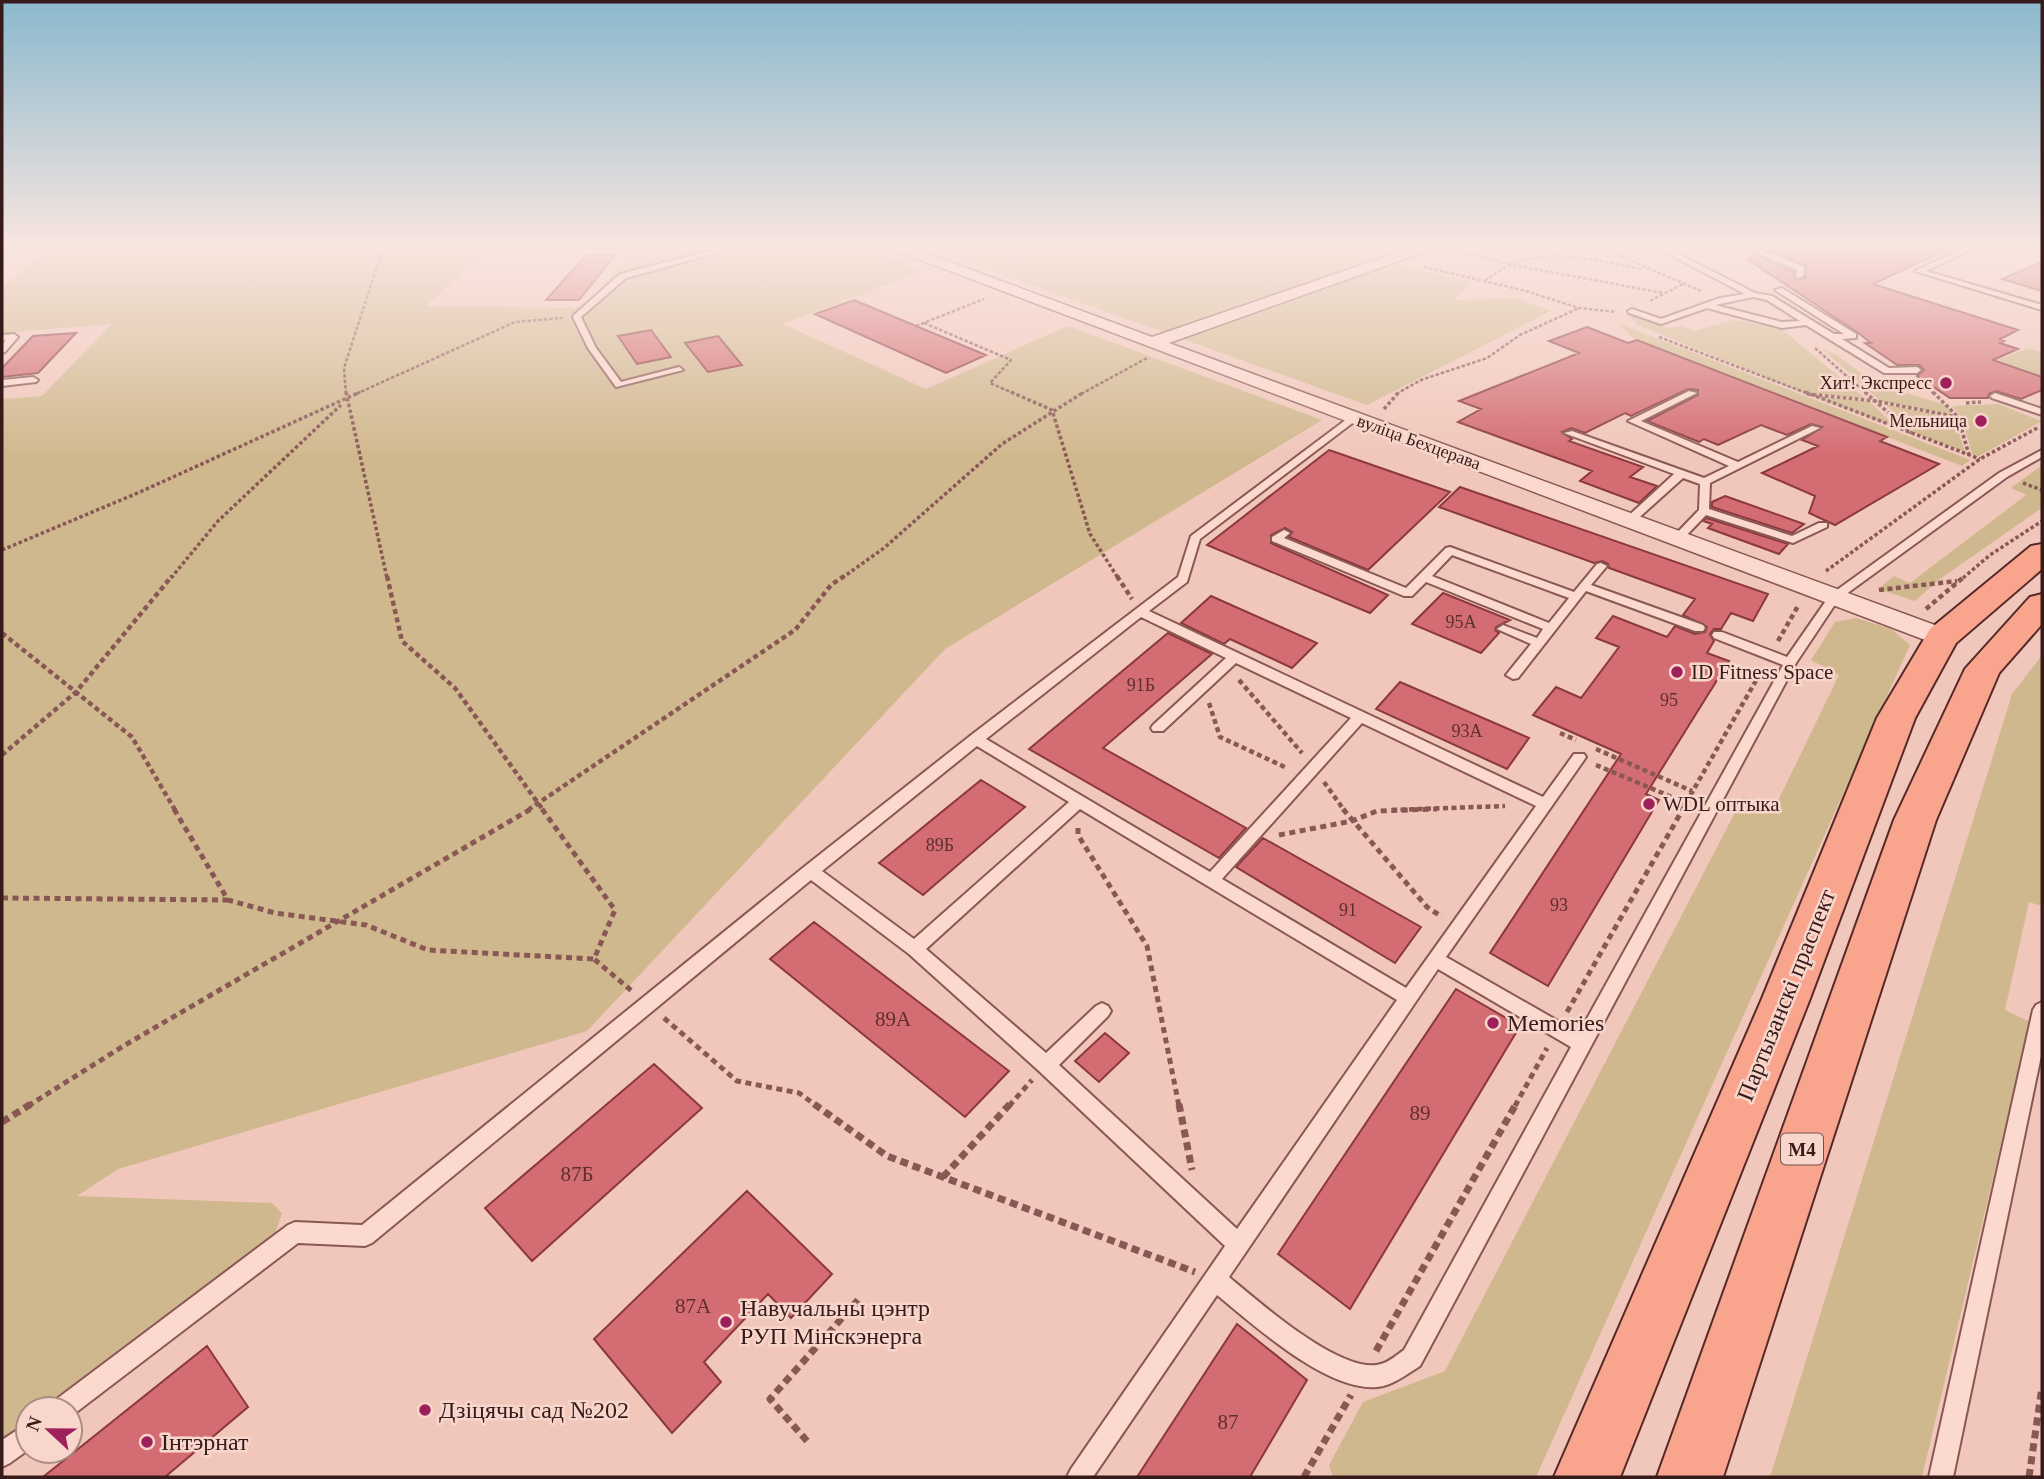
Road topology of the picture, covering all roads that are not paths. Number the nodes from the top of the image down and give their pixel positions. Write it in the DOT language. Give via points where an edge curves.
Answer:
graph roads {
  1 [pos="577,317"];
  2 [pos="1071,317"];
  3 [pos="1239,317"];
  4 [pos="1647,317"];
  5 [pos="1676,317"];
  6 [pos="1751,317"];
  7 [pos="1801,317"];
  8 [pos="1822,317"];
  9 [pos="1809,322"];
  10 [pos="1834,337"];
  11 [pos="2,338"];
  12 [pos="1152,349"];
  13 [pos="2,350"];
  14 [pos="679,370"];
  15 [pos="1917,370"];
  16 [pos="33,380"];
  17 [pos="2,383"];
  18 [pos="1692,393"];
  19 [pos="1995,396"];
  20 [pos="2042,412"];
  21 [pos="1354,418"];
  22 [pos="1815,428"];
  23 [pos="1569,433"];
  24 [pos="2038,447"];
  25 [pos="1738,466"];
  26 [pos="1681,474"];
  27 [pos="1705,482"];
  28 [pos="1704,511"];
  29 [pos="1629,521"];
  30 [pos="1823,525"];
  31 [pos="1284,533"];
  32 [pos="1677,539"];
  33 [pos="2042,553"];
  34 [pos="1601,566"];
  35 [pos="1424,577"];
  36 [pos="1580,592"];
  37 [pos="1834,598"];
  38 [pos="2042,604"];
  39 [pos="1140,612"];
  40 [pos="1551,628"];
  41 [pos="1699,628"];
  42 [pos="1503,629"];
  43 [pos="1717,635"];
  44 [pos="1942,637"];
  45 [pos="1539,643"];
  46 [pos="1230,661"];
  47 [pos="1790,663"];
  48 [pos="1983,669"];
  49 [pos="1513,675"];
  50 [pos="1360,718"];
  51 [pos="1158,728"];
  52 [pos="975,739"];
  53 [pos="1579,757"];
  54 [pos="1079,801"];
  55 [pos="1545,804"];
  56 [pos="810,871"];
  57 [pos="1211,881"];
  58 [pos="915,949"];
  59 [pos="1435,959"];
  60 [pos="1408,998"];
  61 [pos="2042,1010"];
  62 [pos="1102,1012"];
  63 [pos="1584,1045"];
  64 [pos="1046,1065"];
  65 [pos="1239,1245"];
  66 [pos="1215,1280"];
  67 [pos="80,1395"];
  68 [pos="1079,1477"];
  69 [pos="1587,1477"];
  70 [pos="1690,1477"];
  71 [pos="1941,1477"];
  1 -- 14 [label="lane" via="618,385"];
  2 -- 12 [label="street, вуліца Бехцерава"];
  3 -- 12 [label="street"];
  4 -- 5 [label="lane" via="1661,322"];
  6 -- 9 [label="lane" via="1782,325"];
  7 -- 9 [label="lane"];
  8 -- 10 [label="lane" via="1853,337"];
  9 -- 10 [label="lane"];
  10 -- 15 [label="lane" via="1887,371"];
  11 -- 13 [label="lane" via="14,337"];
  12 -- 21 [label="street, вуліца Бехцерава"];
  16 -- 17 [label="lane"];
  18 -- 25 [label="lane" via="1633,421"];
  19 -- 20 [label="lane"];
  21 -- 29 [label="street, вуліца Бехцерава"];
  21 -- 39 [label="lane" via="1195,538 1183,579"];
  22 -- 25 [label="lane"];
  23 -- 26 [label="lane"];
  24 -- 37 [label="lane"];
  25 -- 27 [label="lane"];
  26 -- 27 [label="lane"];
  26 -- 29 [label="lane"];
  27 -- 28 [label="lane"];
  28 -- 30 [label="lane" via="1793,540"];
  28 -- 32 [label="lane"];
  29 -- 32 [label="street, вуліца Бехцерава"];
  31 -- 35 [label="lane" via="1276,539 1336,559 1408,593"];
  32 -- 37 [label="street, вуліца Бехцерава"];
  33 -- 44 [label="main road, Партызанскі праспект"];
  34 -- 36 [label="lane"];
  35 -- 36 [label="lane" via="1450,550"];
  35 -- 40 [label="lane"];
  36 -- 40 [label="lane"];
  36 -- 41 [label="lane"];
  37 -- 44 [label="street, вуліца Бехцерава"];
  37 -- 47 [label="lane"];
  38 -- 48 [label="main road, М4"];
  39 -- 46 [label="lane"];
  39 -- 52 [label="lane"];
  40 -- 45 [label="lane"];
  42 -- 45 [label="lane"];
  43 -- 47 [label="lane"];
  44 -- 48 [label="main road" via="1970,653"];
  44 -- 69 [label="main road, Партызанскі праспект" via="1896,718 1785,1001"];
  45 -- 49 [label="lane"];
  46 -- 50 [label="lane"];
  46 -- 51 [label="lane"];
  47 -- 63 [label="lane"];
  48 -- 70 [label="main road, М4" via="1915,820"];
  50 -- 55 [label="lane"];
  50 -- 57 [label="lane"];
  52 -- 54 [label="lane"];
  52 -- 56 [label="lane"];
  53 -- 55 [label="lane"];
  54 -- 57 [label="lane"];
  54 -- 58 [label="lane"];
  55 -- 59 [label="lane"];
  56 -- 58 [label="lane"];
  56 -- 67 [label="lane" via="365,1236 295,1232"];
  57 -- 60 [label="lane"];
  58 -- 64 [label="lane"];
  59 -- 60 [label="lane"];
  59 -- 63 [label="lane"];
  60 -- 65 [label="lane"];
  61 -- 71 [label="lane"];
  62 -- 64 [label="lane"];
  63 -- 66 [label="lane" via="1412,1358 1380,1376 1361,1376 1320,1360"];
  64 -- 65 [label="lane"];
  65 -- 66 [label="lane"];
  66 -- 68 [label="lane"];
}
